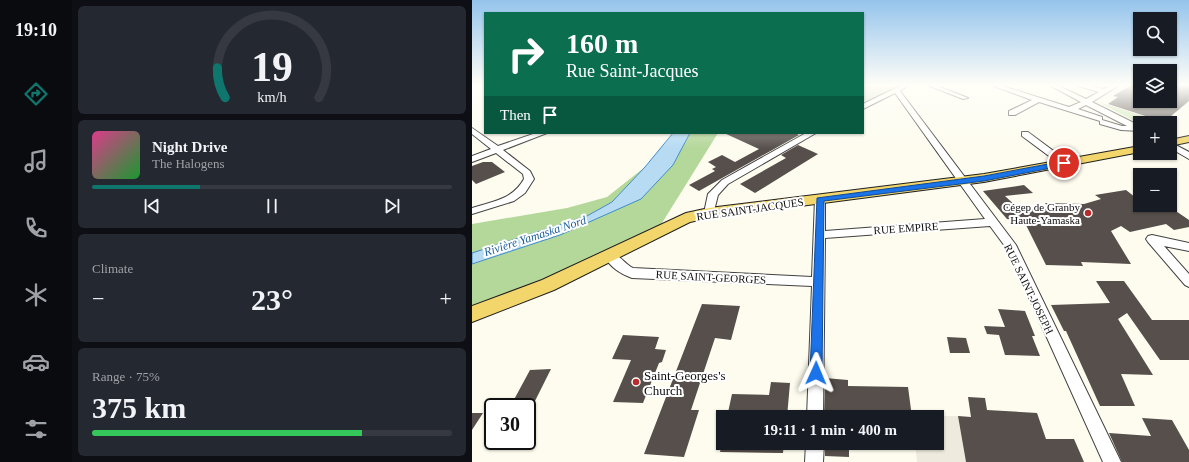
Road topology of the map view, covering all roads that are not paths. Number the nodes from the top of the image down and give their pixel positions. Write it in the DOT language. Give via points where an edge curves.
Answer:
graph roads {
  1 [pos="908,107"];
  2 [pos="1024,107"];
  3 [pos="1057,107"];
  4 [pos="1077,107"];
  5 [pos="1099,107"];
  6 [pos="1072,109"];
  7 [pos="1012,113"];
  8 [pos="1133,125"];
  9 [pos="1133,128"];
  10 [pos="472,130"];
  11 [pos="540,134"];
  12 [pos="810,134"];
  13 [pos="1025,134"];
  14 [pos="1189,139"];
  15 [pos="1177,142"];
  16 [pos="1177,148"];
  17 [pos="498,150"];
  18 [pos="1133,150"];
  19 [pos="1189,156"];
  20 [pos="472,159"];
  21 [pos="1064,163"];
  22 [pos="963,181"];
  23 [pos="820,199"];
  24 [pos="472,211"];
  25 [pos="709,212"];
  26 [pos="992,222"];
  27 [pos="819,235"];
  28 [pos="1189,247"];
  29 [pos="610,256"];
  30 [pos="818,282"];
  31 [pos="1189,282"];
  32 [pos="472,314"];
  33 [pos="815,410"];
  34 [pos="814,450"];
  35 [pos="814,462"];
  36 [pos="1112,462"];
  1 -- 22 [label="street, RUE SAINT-JOSEPH"];
  2 -- 7 [label="street"];
  3 -- 6 [label="street"];
  4 -- 6 [label="street"];
  5 -- 8 [label="street"];
  6 -- 9 [label="street" via="1126,129"];
  10 -- 17 [label="street"];
  11 -- 17 [label="street"];
  12 -- 25 [label="street" via="725,182 713,194"];
  13 -- 21 [label="street"];
  14 -- 15 [label="main road"];
  16 -- 19 [label="street"];
  17 -- 20 [label="street"];
  17 -- 24 [label="street" via="527,173 529,179 522,191 510,199"];
  18 -- 21 [label="main road, RUE SAINT-JACQUES"];
  21 -- 22 [label="main road, RUE SAINT-JACQUES"];
  22 -- 23 [label="main road, RUE SAINT-JACQUES"];
  22 -- 26 [label="street, RUE SAINT-JOSEPH"];
  23 -- 25 [label="main road, RUE SAINT-JACQUES"];
  23 -- 27 [label="street"];
  25 -- 29 [label="main road, RUE SAINT-JACQUES" via="678,222"];
  26 -- 27 [label="street, RUE EMPIRE"];
  26 -- 36 [label="street, RUE SAINT-JOSEPH" via="1012,248"];
  27 -- 30 [label="street"];
  28 -- 31 [label="street" via="1152,239"];
  29 -- 30 [label="street, RUE SAINT-GEORGES" via="623,269 632,273"];
  29 -- 32 [label="main road, RUE SAINT-JACQUES" via="548,285"];
  30 -- 33 [label="street"];
  34 -- 35 [label="street"];
}
